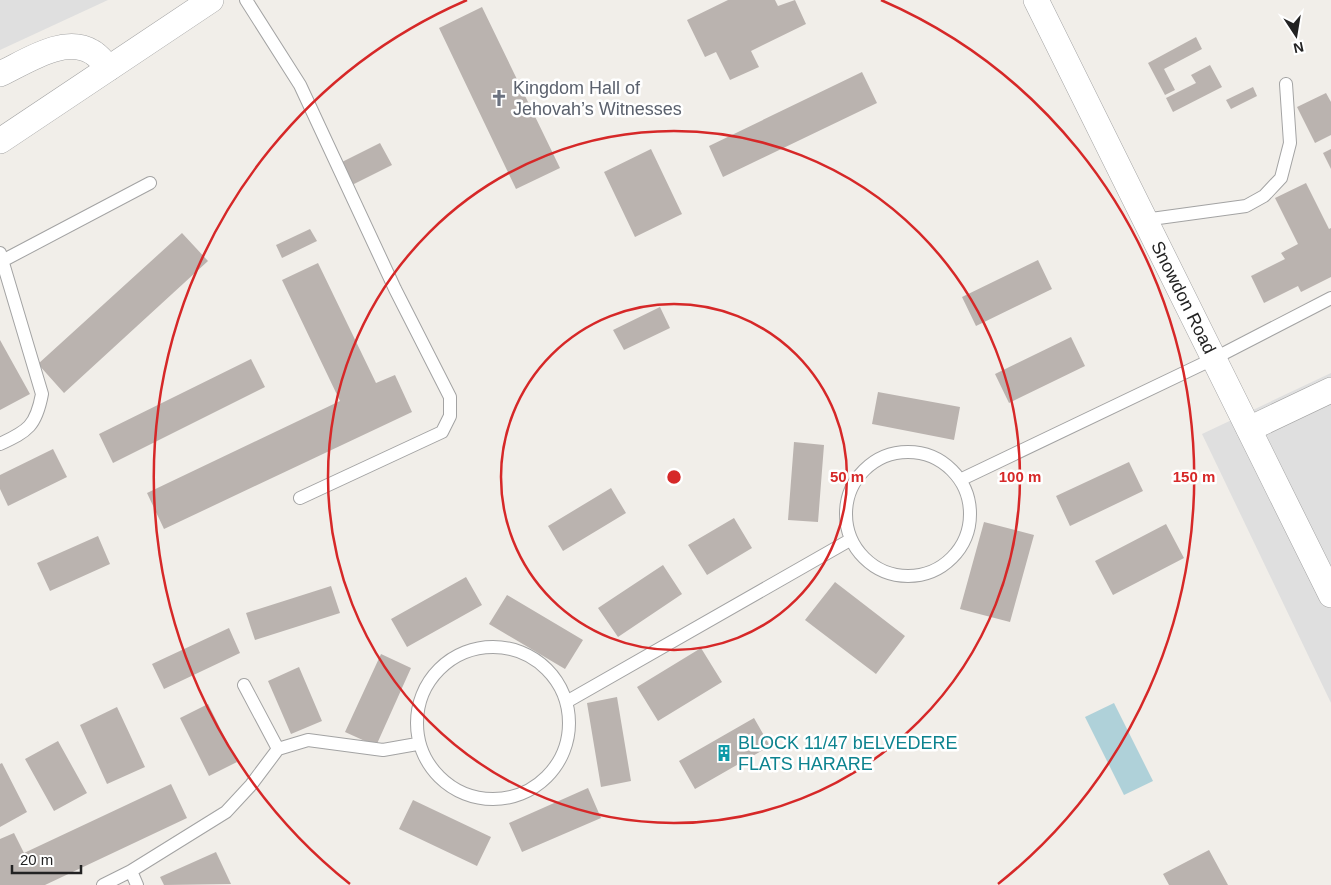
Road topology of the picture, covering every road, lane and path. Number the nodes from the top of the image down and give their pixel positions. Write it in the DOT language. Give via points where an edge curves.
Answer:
graph roads {
  1 [pos="211,0"];
  2 [pos="246,0"];
  3 [pos="1036,0"];
  4 [pos="109,68"];
  5 [pos="0,74"];
  6 [pos="1286,84"];
  7 [pos="0,141"];
  8 [pos="150,183"];
  9 [pos="1144,220"];
  10 [pos="2,257"];
  11 [pos="1331,298"];
  12 [pos="1213,359"];
  13 [pos="1331,390"];
  14 [pos="1249,429"];
  15 [pos="0,444"];
  16 [pos="962,479"];
  17 [pos="300,498"];
  18 [pos="850,540"];
  19 [pos="1331,595"];
  20 [pos="244,685"];
  21 [pos="568,701"];
  22 [pos="418,744"];
  23 [pos="278,749"];
  24 [pos="131,871"];
  25 [pos="103,885"];
  26 [pos="137,885"];
  1 -- 4 [label="street"];
  2 -- 17 [label="lane" via="300,85 395,289 450,397 450,416 442,432"];
  3 -- 9 [label="street, Snowdon Road"];
  4 -- 5 [label="street" via="93,52 79,46 57,48"];
  4 -- 7 [label="street"];
  6 -- 9 [label="lane" via="1290,143 1281,178 1264,196 1246,206"];
  8 -- 10 [label="lane"];
  9 -- 12 [label="street, Snowdon Road"];
  10 -- 15 [label="lane" via="42,394 38,416 23,434"];
  11 -- 12 [label="lane"];
  12 -- 14 [label="street, Snowdon Road"];
  12 -- 16 [label="lane"];
  13 -- 14 [label="street"];
  14 -- 19 [label="street, Snowdon Road"];
  16 -- 18 [label="lane" via="933,456 896,452 863,470 846,502"];
  16 -- 18 [label="lane" via="972,512 970,521 963,546 938,570 904,578 872,566"];
  18 -- 21 [label="lane"];
  20 -- 23 [label="lane"];
  21 -- 22 [label="lane" via="547,667 512,648 471,648 436,669 417,704"];
  21 -- 22 [label="lane" via="568,741 549,777 514,798 474,798 438,779"];
  22 -- 23 [label="lane" via="383,750 308,740"];
  23 -- 24 [label="lane" via="226,812"];
  24 -- 25 [label="lane"];
  24 -- 26 [label="lane"];
}
